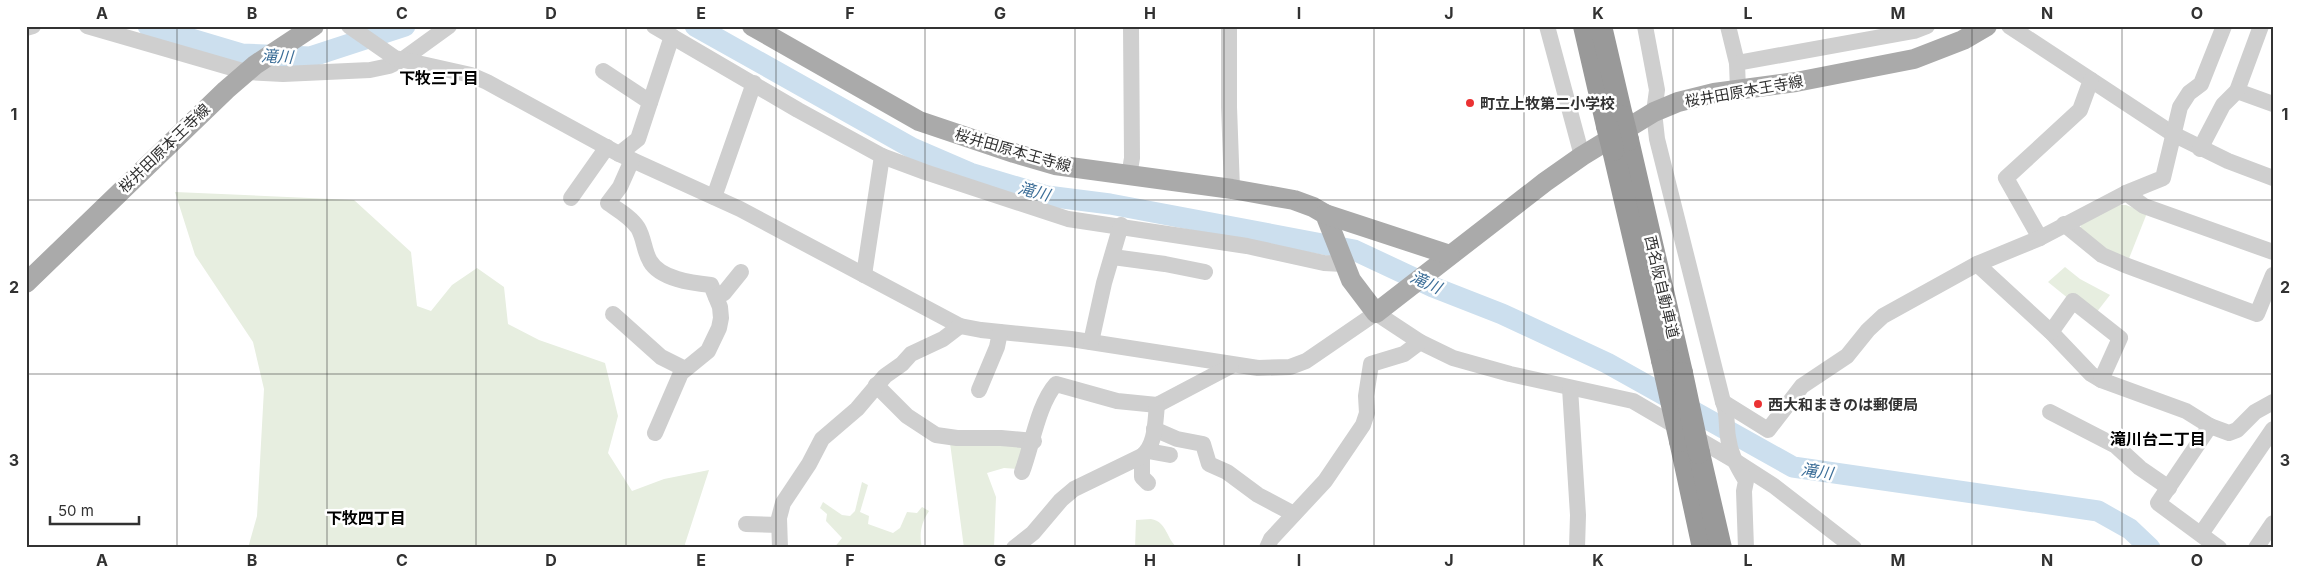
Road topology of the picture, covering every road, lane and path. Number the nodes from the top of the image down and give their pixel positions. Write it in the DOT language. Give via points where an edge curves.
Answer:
graph roads {
  1 [pos="33,26"];
  2 [pos="87,26"];
  3 [pos="349,26"];
  4 [pos="449,26"];
  5 [pos="654,26"];
  6 [pos="752,26"];
  7 [pos="1131,26"];
  8 [pos="1229,26"];
  9 [pos="1547,26"];
  10 [pos="1584,26"];
  11 [pos="1601,26"];
  12 [pos="1644,26"];
  13 [pos="1728,26"];
  14 [pos="1987,26"];
  15 [pos="2009,26"];
  16 [pos="2224,26"];
  17 [pos="26,28"];
  18 [pos="1918,28"];
  19 [pos="307,30"];
  20 [pos="2264,31"];
  21 [pos="672,36"];
  22 [pos="402,60"];
  23 [pos="1737,63"];
  24 [pos="251,68"];
  25 [pos="603,71"];
  26 [pos="2090,80"];
  27 [pos="754,83"];
  28 [pos="1738,90"];
  29 [pos="2237,91"];
  30 [pos="650,102"];
  31 [pos="2273,104"];
  32 [pos="1654,112"];
  33 [pos="1615,121"];
  34 [pos="2173,134"];
  35 [pos="1620,145"];
  36 [pos="2200,149"];
  37 [pos="619,154"];
  38 [pos="882,156"];
  39 [pos="1582,156"];
  40 [pos="1129,176"];
  41 [pos="2273,178"];
  42 [pos="1232,189"];
  43 [pos="2126,193"];
  44 [pos="714,197"];
  45 [pos="572,198"];
  46 [pos="1328,220"];
  47 [pos="2064,224"];
  48 [pos="1121,225"];
  49 [pos="2040,238"];
  50 [pos="2273,252"];
  51 [pos="1113,257"];
  52 [pos="1442,261"];
  53 [pos="1343,264"];
  54 [pos="1977,264"];
  55 [pos="741,272"];
  56 [pos="1205,272"];
  57 [pos="864,275"];
  58 [pos="2273,275"];
  59 [pos="26,283"];
  60 [pos="716,297"];
  61 [pos="1376,313"];
  62 [pos="613,314"];
  63 [pos="960,326"];
  64 [pos="1000,332"];
  65 [pos="2051,332"];
  66 [pos="1091,342"];
  67 [pos="1420,342"];
  68 [pos="1231,366"];
  69 [pos="685,369"];
  70 [pos="2101,380"];
  71 [pos="876,385"];
  72 [pos="1570,388"];
  73 [pos="979,390"];
  74 [pos="2272,404"];
  75 [pos="1157,405"];
  76 [pos="1725,406"];
  77 [pos="2050,412"];
  78 [pos="2210,426"];
  79 [pos="1154,429"];
  80 [pos="2273,429"];
  81 [pos="654,433"];
  82 [pos="1034,441"];
  83 [pos="1145,454"];
  84 [pos="1170,455"];
  85 [pos="1732,459"];
  86 [pos="1022,472"];
  87 [pos="1148,483"];
  88 [pos="2169,488"];
  89 [pos="1294,514"];
  90 [pos="2273,523"];
  91 [pos="746,524"];
  92 [pos="779,525"];
  93 [pos="2201,534"];
  94 [pos="780,548"];
  95 [pos="1014,548"];
  96 [pos="1267,548"];
  97 [pos="1577,548"];
  98 [pos="1703,548"];
  99 [pos="1721,548"];
  100 [pos="1746,548"];
  101 [pos="1854,548"];
  102 [pos="2220,548"];
  103 [pos="2256,548"];
  1 -- 17 [label="street"];
  2 -- 24 [label="street"];
  3 -- 22 [label="street" via="379,49"];
  4 -- 22 [label="street"];
  5 -- 21 [label="street"];
  6 -- 40 [label="main road, 桜井田原本王寺線" via="919,121 1055,165"];
  7 -- 40 [label="street" via="1132,158"];
  8 -- 42 [label="street"];
  9 -- 39 [label="street"];
  10 -- 33 [label="highway, 西名阪自動車道"];
  11 -- 33 [label="highway, 西名阪自動車道"];
  12 -- 32 [label="street" via="1657,90"];
  13 -- 23 [label="street"];
  14 -- 28 [label="main road, 桜井田原本王寺線" via="1963,40 1914,59"];
  15 -- 26 [label="street"];
  16 -- 34 [label="street" via="2202,84 2189,93 2180,108"];
  18 -- 23 [label="street"];
  19 -- 24 [label="main road, 桜井田原本王寺線"];
  20 -- 29 [label="street"];
  21 -- 27 [label="street"];
  21 -- 30 [label="street"];
  22 -- 24 [label="street" via="370,70 283,74"];
  22 -- 37 [label="street" via="471,75"];
  23 -- 28 [label="street"];
  24 -- 59 [label="main road, 桜井田原本王寺線" via="109,200"];
  25 -- 30 [label="street"];
  26 -- 34 [label="street"];
  26 -- 49 [label="street" via="2080,110 2006,178"];
  27 -- 38 [label="street" via="782,102"];
  27 -- 44 [label="street"];
  28 -- 32 [label="main road, 桜井田原本王寺線" via="1678,102"];
  29 -- 31 [label="street"];
  29 -- 36 [label="street" via="2224,104"];
  30 -- 37 [label="street" via="638,139"];
  32 -- 39 [label="main road, 桜井田原本王寺線"];
  32 -- 76 [label="street" via="1658,140"];
  33 -- 35 [label="highway, 西名阪自動車道, bridge"];
  34 -- 36 [label="street"];
  34 -- 43 [label="street" via="2163,178"];
  35 -- 98 [label="highway, 西名阪自動車道, bridge"];
  35 -- 99 [label="highway, 西名阪自動車道, bridge" via="1682,373"];
  36 -- 41 [label="street"];
  37 -- 44 [label="street"];
  37 -- 45 [label="street"];
  37 -- 60 [label="street" via="620,187 608,203 638,228 654,266 696,284 711,285"];
  38 -- 48 [label="street" via="1051,214"];
  38 -- 57 [label="street"];
  39 -- 52 [label="main road, 桜井田原本王寺線"];
  40 -- 42 [label="main road, 桜井田原本王寺線"];
  42 -- 46 [label="main road, 桜井田原本王寺線" via="1294,200"];
  43 -- 47 [label="street"];
  43 -- 50 [label="street" via="2144,206"];
  44 -- 57 [label="street"];
  46 -- 52 [label="main road, 桜井田原本王寺線"];
  46 -- 53 [label="main road"];
  47 -- 49 [label="street"];
  47 -- 58 [label="street" via="2102,255 2125,266 2257,314"];
  48 -- 51 [label="street"];
  48 -- 53 [label="street"];
  49 -- 54 [label="street"];
  51 -- 56 [label="street"];
  51 -- 66 [label="street"];
  52 -- 61 [label="main road, 桜井田原本王寺線"];
  53 -- 61 [label="main road"];
  54 -- 65 [label="street"];
  54 -- 76 [label="street" via="1883,316 1847,356 1802,386 1768,430"];
  55 -- 60 [label="street" via="724,294"];
  57 -- 63 [label="street"];
  60 -- 69 [label="street" via="721,318 712,345"];
  61 -- 67 [label="street"];
  61 -- 68 [label="street" via="1306,361 1290,367"];
  62 -- 69 [label="street" via="661,357"];
  63 -- 64 [label="street"];
  63 -- 71 [label="street" via="916,350"];
  64 -- 66 [label="street"];
  64 -- 73 [label="street"];
  65 -- 70 [label="street" via="2091,374"];
  65 -- 70 [label="street" via="2072,302 2120,338"];
  66 -- 68 [label="street"];
  67 -- 72 [label="street" via="1453,358"];
  67 -- 89 [label="street" via="1404,354 1371,364 1363,424 1325,481"];
  68 -- 75 [label="street"];
  69 -- 81 [label="street"];
  70 -- 78 [label="street" via="2186,411"];
  71 -- 82 [label="street" via="907,416 936,435"];
  71 -- 92 [label="street" via="857,409 822,439 783,503"];
  72 -- 85 [label="street" via="1633,401"];
  72 -- 97 [label="street"];
  74 -- 78 [label="street" via="2255,412 2237,430 2224,432"];
  75 -- 79 [label="street"];
  75 -- 82 [label="street" via="1117,401 1056,384 1043,407"];
  76 -- 85 [label="street"];
  77 -- 88 [label="street" via="2116,446"];
  78 -- 88 [label="street"];
  79 -- 83 [label="street"];
  79 -- 89 [label="street" via="1176,439 1203,444 1206,459 1213,468 1227,472 1258,495"];
  80 -- 93 [label="street"];
  82 -- 86 [label="street"];
  83 -- 84 [label="street"];
  83 -- 87 [label="street" via="1142,477"];
  83 -- 95 [label="street" via="1074,489 1033,533"];
  85 -- 100 [label="street" via="1746,481"];
  85 -- 101 [label="street" via="1797,502"];
  88 -- 93 [label="street" via="2158,503"];
  89 -- 96 [label="street"];
  90 -- 103 [label="street"];
  91 -- 92 [label="street"];
  92 -- 94 [label="street"];
  93 -- 102 [label="street"];
}
